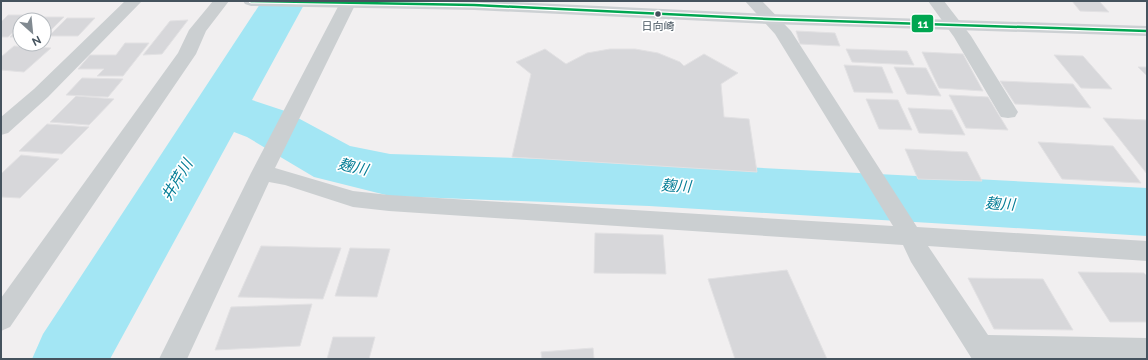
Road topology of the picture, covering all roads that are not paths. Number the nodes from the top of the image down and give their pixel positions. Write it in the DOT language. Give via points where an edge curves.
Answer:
graph roads {
  1 [pos="134,1"];
  2 [pos="221,1"];
  3 [pos="251,1"];
  4 [pos="754,1"];
  5 [pos="936,1"];
  6 [pos="345,3"];
  7 [pos="476,3"];
  8 [pos="769,19"];
  9 [pos="952,24"];
  10 [pos="1147,31"];
  11 [pos="1008,112"];
  12 [pos="1,128"];
  13 [pos="262,173"];
  14 [pos="907,229"];
  15 [pos="1147,251"];
  16 [pos="2,316"];
  17 [pos="1147,350"];
  18 [pos="985,353"];
  19 [pos="173,359"];
  1 -- 12 [label="street" via="42,93"];
  2 -- 16 [label="street" via="198,30 187,54"];
  3 -- 6 [label="street"];
  4 -- 8 [label="street"];
  5 -- 9 [label="street"];
  6 -- 7 [label="street"];
  6 -- 13 [label="street"];
  7 -- 8 [label="street"];
  8 -- 9 [label="street"];
  8 -- 14 [label="street" via="782,31"];
  9 -- 10 [label="street"];
  9 -- 11 [label="street"];
  13 -- 14 [label="street" via="287,178 353,199 389,203"];
  13 -- 19 [label="street"];
  14 -- 15 [label="street"];
  14 -- 18 [label="street" via="920,255"];
  17 -- 18 [label="street"];
}
